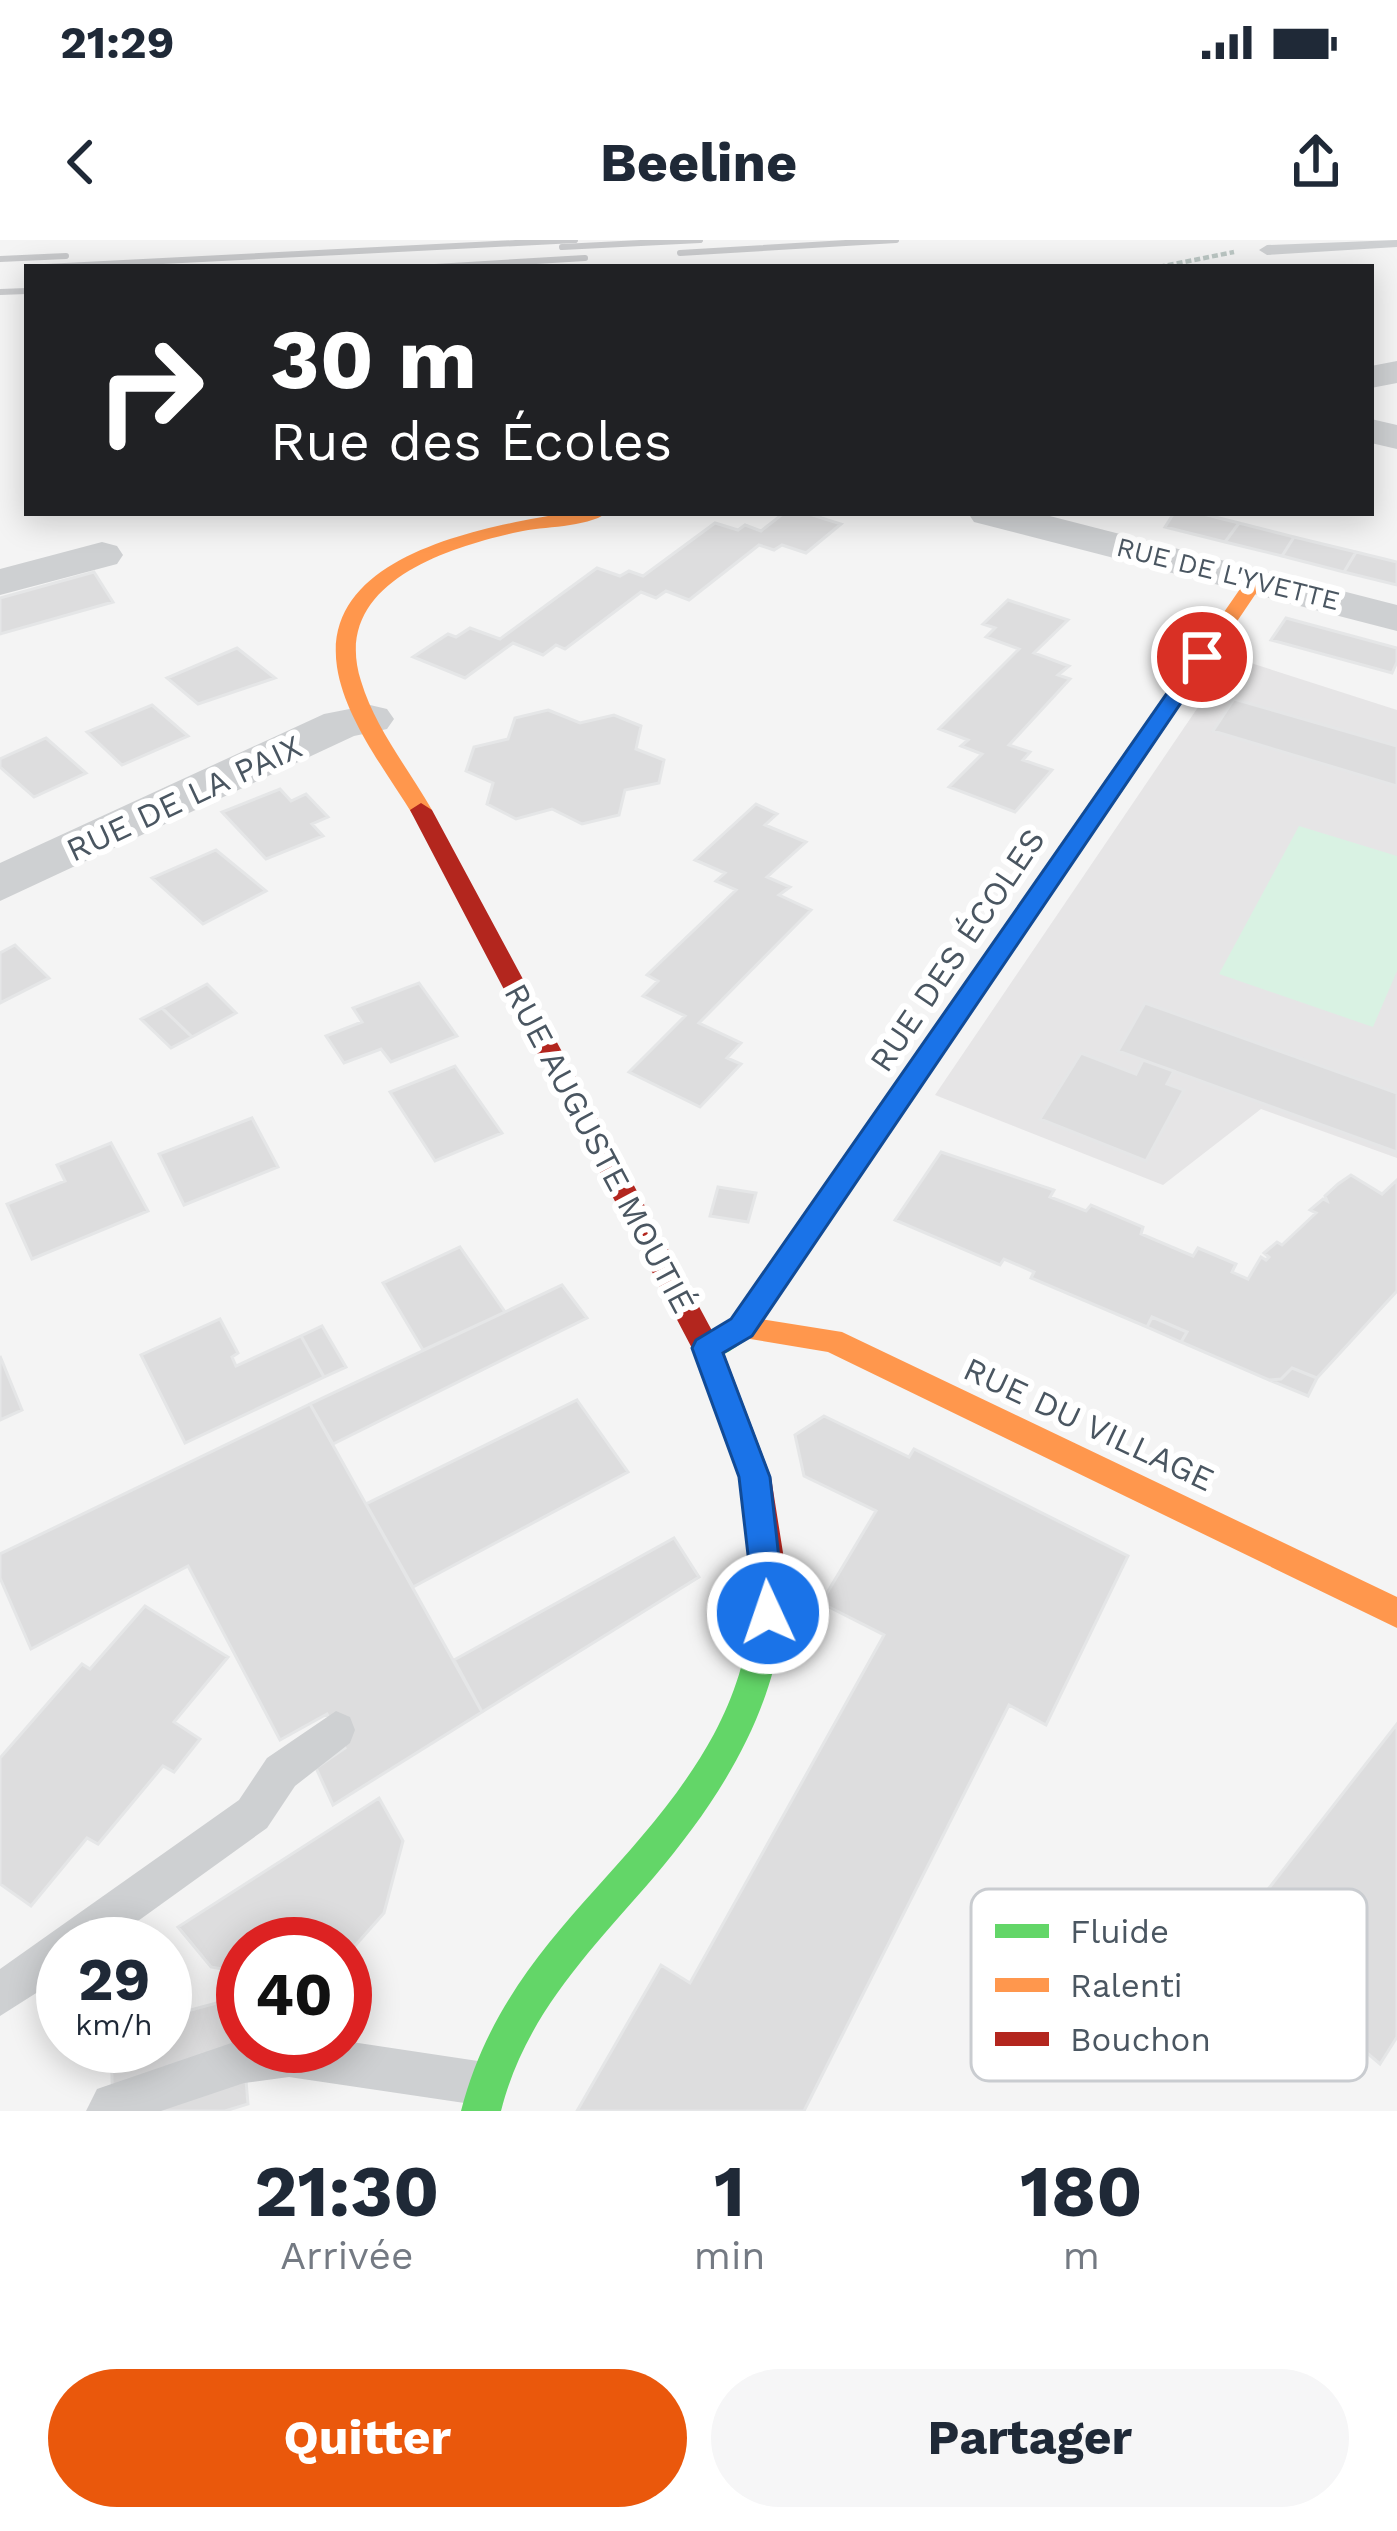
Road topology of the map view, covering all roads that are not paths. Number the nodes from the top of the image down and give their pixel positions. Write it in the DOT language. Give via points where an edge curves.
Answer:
graph roads {
  1 [pos="1397,242"];
  2 [pos="1347,246"];
  3 [pos="1268,250"];
  4 [pos="1397,264"];
  5 [pos="583,516"];
  6 [pos="1001,516"];
  7 [pos="102,555"];
  8 [pos="1256,580"];
  9 [pos="0,582"];
  10 [pos="1397,618"];
  11 [pos="370,719"];
  12 [pos="0,884"];
  13 [pos="742,1328"];
  14 [pos="706,1348"];
  15 [pos="1397,1613"];
  16 [pos="336,1730"];
  17 [pos="109,1917"];
  18 [pos="36,1969"];
  19 [pos="0,1995"];
  20 [pos="482,2098"];
  21 [pos="108,2111"];
  1 -- 2 [label="lane"];
  2 -- 3 [label="lane"];
  2 -- 4 [label="lane"];
  5 -- 11 [label="street, RUE AUGUSTE MOUTIÉ" via="466,539 382,580 362,601 344,643 351,682"];
  6 -- 8 [label="street, RUE DE L'YVETTE"];
  7 -- 9 [label="street"];
  8 -- 10 [label="street, RUE DE L'YVETTE"];
  8 -- 13 [label="street, RUE DES ÉCOLES"];
  11 -- 12 [label="street, RUE DE LA PAIX" via="341,724"];
  11 -- 14 [label="street, RUE AUGUSTE MOUTIÉ"];
  13 -- 14 [label="street, RUE DES ÉCOLES"];
  13 -- 15 [label="street, RUE DU VILLAGE" via="832,1341"];
  14 -- 20 [label="street, RUE AUGUSTE MOUTIÉ" via="754,1477 762,1524 768,1613 756,1689 736,1733 504,2032"];
  16 -- 17 [label="lane" via="281,1772 253,1814"];
  18 -- 19 [label="lane"];
  20 -- 21 [label="lane" via="289,2056 244,2061"];
}
